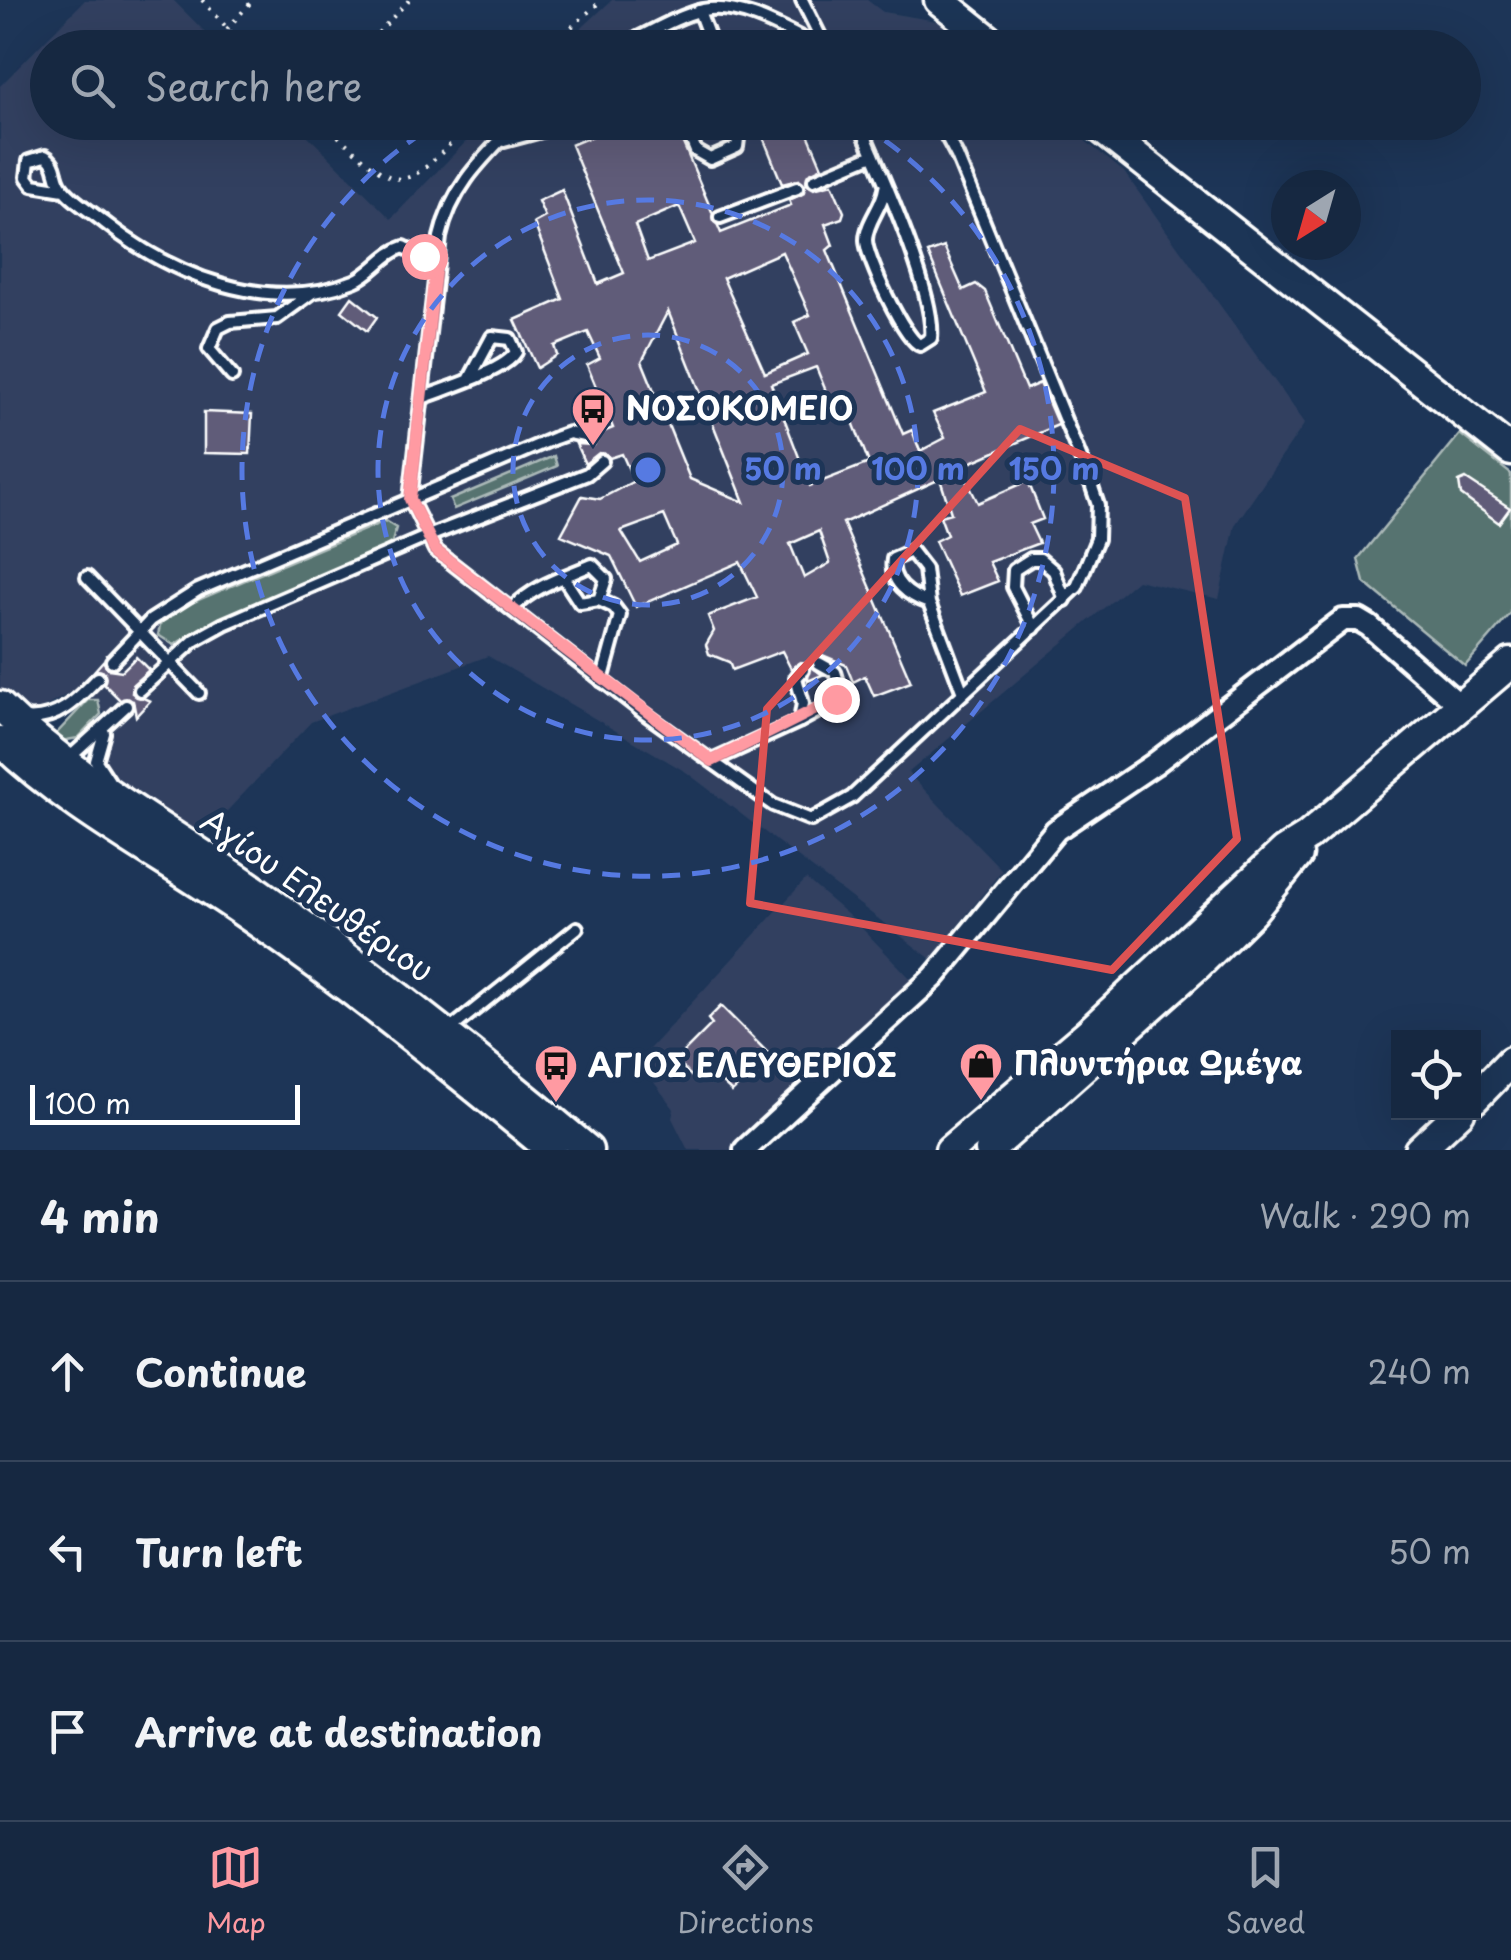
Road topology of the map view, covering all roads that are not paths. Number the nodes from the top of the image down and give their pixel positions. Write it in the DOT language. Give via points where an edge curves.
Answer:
graph roads {
  1 [pos="802,0"];
  2 [pos="939,0"];
  3 [pos="699,12"];
  4 [pos="668,30"];
  5 [pos="706,30"];
  6 [pos="780,30"];
  7 [pos="816,30"];
  8 [pos="976,30"];
  9 [pos="501,140"];
  10 [pos="509,140"];
  11 [pos="691,140"];
  12 [pos="741,140"];
  13 [pos="866,140"];
  14 [pos="950,140"];
  15 [pos="1116,140"];
  16 [pos="492,149"];
  17 [pos="872,155"];
  18 [pos="814,180"];
  19 [pos="797,188"];
  20 [pos="885,188"];
  21 [pos="64,190"];
  22 [pos="720,217"];
  23 [pos="436,264"];
  24 [pos="314,292"];
  25 [pos="232,376"];
  26 [pos="470,378"];
  27 [pos="422,398"];
  28 [pos="590,437"];
  29 [pos="1511,451"];
  30 [pos="602,461"];
  31 [pos="410,499"];
  32 [pos="426,537"];
  33 [pos="87,576"];
  34 [pos="562,578"];
  35 [pos="599,600"];
  36 [pos="1065,600"];
  37 [pos="929,603"];
  38 [pos="512,609"];
  39 [pos="1034,628"];
  40 [pos="140,632"];
  41 [pos="112,661"];
  42 [pos="169,662"];
  43 [pos="819,663"];
  44 [pos="1511,664"];
  45 [pos="803,670"];
  46 [pos="98,678"];
  47 [pos="602,682"];
  48 [pos="140,690"];
  49 [pos="964,692"];
  50 [pos="199,693"];
  51 [pos="71,705"];
  52 [pos="126,706"];
  53 [pos="1462,706"];
  54 [pos="4,721"];
  55 [pos="800,721"];
  56 [pos="106,728"];
  57 [pos="42,761"];
  58 [pos="712,761"];
  59 [pos="124,805"];
  60 [pos="1308,836"];
  61 [pos="577,928"];
  62 [pos="447,1031"];
  63 [pos="1511,1061"];
  64 [pos="1481,1092"];
  65 [pos="1451,1120"];
  66 [pos="551,1150"];
  67 [pos="588,1150"];
  68 [pos="745,1150"];
  69 [pos="950,1150"];
  70 [pos="990,1150"];
  71 [pos="1419,1150"];
  1 -- 7 [label="lane"];
  2 -- 8 [label="main road"];
  3 -- 4 [label="lane"];
  3 -- 5 [label="lane"];
  3 -- 6 [label="lane" via="740,14"];
  9 -- 16 [label="lane"];
  10 -- 16 [label="lane"];
  11 -- 12 [label="lane" via="710,160"];
  13 -- 17 [label="lane"];
  14 -- 36 [label="lane" via="1098,505 1094,554"];
  15 -- 29 [label="main road"];
  16 -- 23 [label="lane" via="452,198"];
  17 -- 18 [label="lane"];
  17 -- 20 [label="lane"];
  19 -- 22 [label="lane"];
  20 -- 20 [label="lane" via="868,227 868,252 907,336 920,345 931,338 929,310"];
  21 -- 24 [label="lane" via="126,239 225,287 268,296"];
  23 -- 24 [label="lane" via="404,247 356,280"];
  23 -- 27 [label="lane"];
  24 -- 25 [label="lane" via="277,318 218,328 209,350"];
  26 -- 26 [label="lane" via="513,358 510,339 492,337"];
  26 -- 27 [label="lane"];
  27 -- 31 [label="lane"];
  28 -- 31 [label="lane" via="568,432"];
  30 -- 32 [label="lane" via="587,474"];
  31 -- 32 [label="lane"];
  31 -- 40 [label="lane" via="198,590"];
  32 -- 38 [label="lane"];
  32 -- 42 [label="lane" via="224,624"];
  33 -- 40 [label="lane"];
  34 -- 35 [label="lane" via="580,603"];
  34 -- 35 [label="lane" via="599,568 606,579"];
  34 -- 38 [label="lane" via="533,590"];
  35 -- 47 [label="lane" via="620,615"];
  36 -- 39 [label="lane"];
  36 -- 39 [label="lane" via="1040,559 1014,570 1013,587"];
  37 -- 37 [label="lane" via="930,583 919,556 900,552 892,559 895,578"];
  37 -- 49 [label="lane"];
  38 -- 47 [label="lane"];
  39 -- 49 [label="lane"];
  40 -- 41 [label="lane"];
  40 -- 42 [label="lane"];
  42 -- 48 [label="lane"];
  42 -- 50 [label="lane"];
  43 -- 55 [label="lane" via="835,672 841,692"];
  44 -- 53 [label="main road"];
  45 -- 55 [label="lane" via="796,678 804,704"];
  46 -- 51 [label="lane"];
  47 -- 58 [label="lane"];
  49 -- 58 [label="lane" via="852,797 811,820 773,805"];
  51 -- 54 [label="lane" via="49,717"];
  51 -- 57 [label="lane"];
  52 -- 56 [label="lane"];
  53 -- 60 [label="main road"];
  53 -- 68 [label="street" via="1369,626 1343,620 1056,830 934,977"];
  54 -- 57 [label="main road, Αγίου Ελευθέριου"];
  55 -- 58 [label="lane"];
  56 -- 57 [label="lane"];
  56 -- 59 [label="lane" via="96,761"];
  57 -- 59 [label="main road, Αγίου Ελευθέριου"];
  57 -- 66 [label="main road, Αγίου Ελευθέριου" via="432,1051"];
  59 -- 62 [label="main road, Αγίου Ελευθέριου" via="256,891"];
  60 -- 69 [label="main road"];
  60 -- 70 [label="main road" via="1284,874 1198,966"];
  61 -- 62 [label="lane"];
  62 -- 67 [label="main road, Αγίου Ελευθέριου"];
  63 -- 64 [label="main road"];
  65 -- 71 [label="main road"];
}
